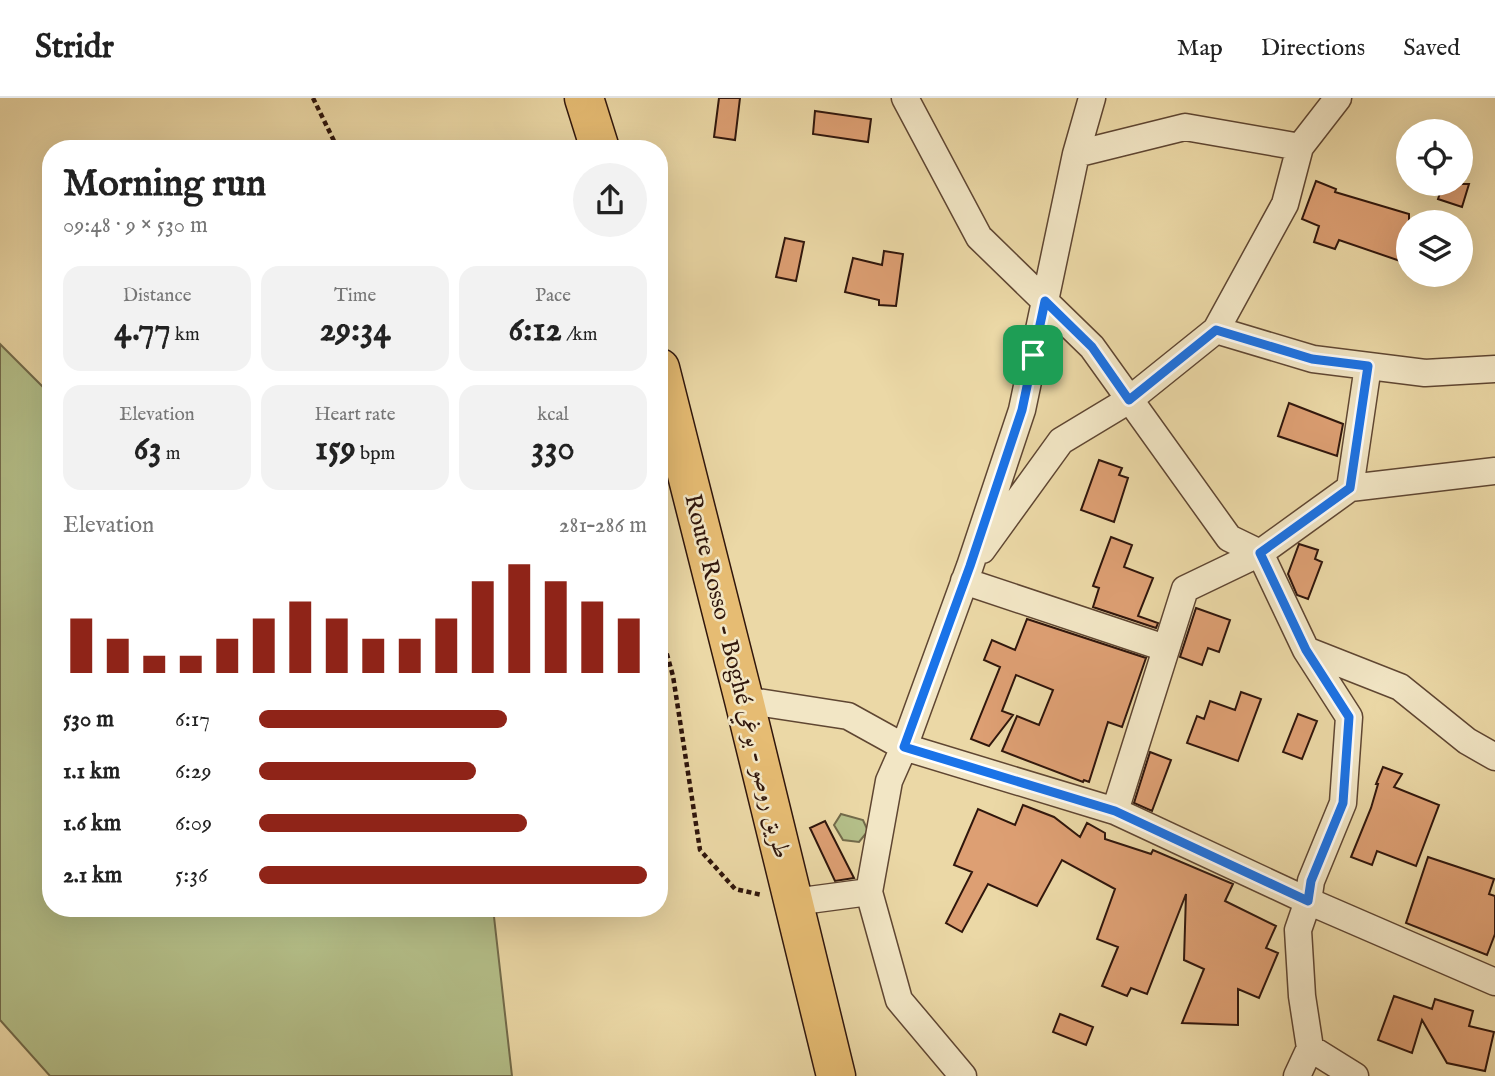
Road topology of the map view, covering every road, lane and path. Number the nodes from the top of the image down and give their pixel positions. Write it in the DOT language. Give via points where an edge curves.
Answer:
graph roads {
  1 [pos="313,98"];
  2 [pos="584,98"];
  3 [pos="905,98"];
  4 [pos="1092,98"];
  5 [pos="1338,98"];
  6 [pos="334,140"];
  7 [pos="597,140"];
  8 [pos="1300,148"];
  9 [pos="1076,154"];
  10 [pos="1045,301"];
  11 [pos="1216,330"];
  12 [pos="1368,366"];
  13 [pos="1495,369"];
  14 [pos="668,400"];
  15 [pos="1129,400"];
  16 [pos="1495,471"];
  17 [pos="1350,488"];
  18 [pos="1260,553"];
  19 [pos="967,574"];
  20 [pos="1165,649"];
  21 [pos="1306,650"];
  22 [pos="668,658"];
  23 [pos="744,700"];
  24 [pos="904,747"];
  25 [pos="1495,757"];
  26 [pos="1115,811"];
  27 [pos="870,892"];
  28 [pos="1308,901"];
  29 [pos="794,902"];
  30 [pos="1495,982"];
  31 [pos="1310,1048"];
  32 [pos="836,1076"];
  33 [pos="963,1076"];
  34 [pos="1297,1076"];
  35 [pos="1355,1076"];
  1 -- 6 [label="path"];
  2 -- 7 [label="highway"];
  3 -- 10 [label="street" via="979,237"];
  4 -- 9 [label="street"];
  5 -- 8 [label="street"];
  8 -- 9 [label="street" via="1185,127"];
  8 -- 11 [label="street" via="1285,204"];
  9 -- 10 [label="street"];
  10 -- 15 [label="street" via="1092,347"];
  10 -- 19 [label="street" via="1022,410"];
  11 -- 12 [label="street" via="1312,359"];
  11 -- 15 [label="street"];
  12 -- 13 [label="street" via="1425,373"];
  12 -- 17 [label="street"];
  14 -- 23 [label="highway, Route Rosso - Boghé طريق روصو - بوغي"];
  15 -- 18 [label="street" via="1229,538"];
  15 -- 19 [label="street" via="1061,440"];
  16 -- 17 [label="street"];
  17 -- 18 [label="street"];
  18 -- 20 [label="street" via="1185,589"];
  18 -- 21 [label="street"];
  19 -- 20 [label="street"];
  19 -- 24 [label="street"];
  20 -- 26 [label="street"];
  21 -- 25 [label="street" via="1400,687 1467,741"];
  21 -- 28 [label="street" via="1349,717 1343,803 1311,881"];
  22 -- 29 [label="path" via="700,850 735,890"];
  23 -- 24 [label="street" via="848,716"];
  23 -- 29 [label="highway, Route Rosso - Boghé طريق روصو - بوغي"];
  24 -- 26 [label="street"];
  24 -- 27 [label="street" via="889,781"];
  26 -- 28 [label="street"];
  27 -- 29 [label="street"];
  27 -- 33 [label="street" via="899,1000"];
  28 -- 30 [label="street"];
  28 -- 31 [label="street" via="1298,930"];
  29 -- 32 [label="highway, Route Rosso - Boghé طريق روصو - بوغي"];
  31 -- 34 [label="street"];
  31 -- 35 [label="street"];
}
